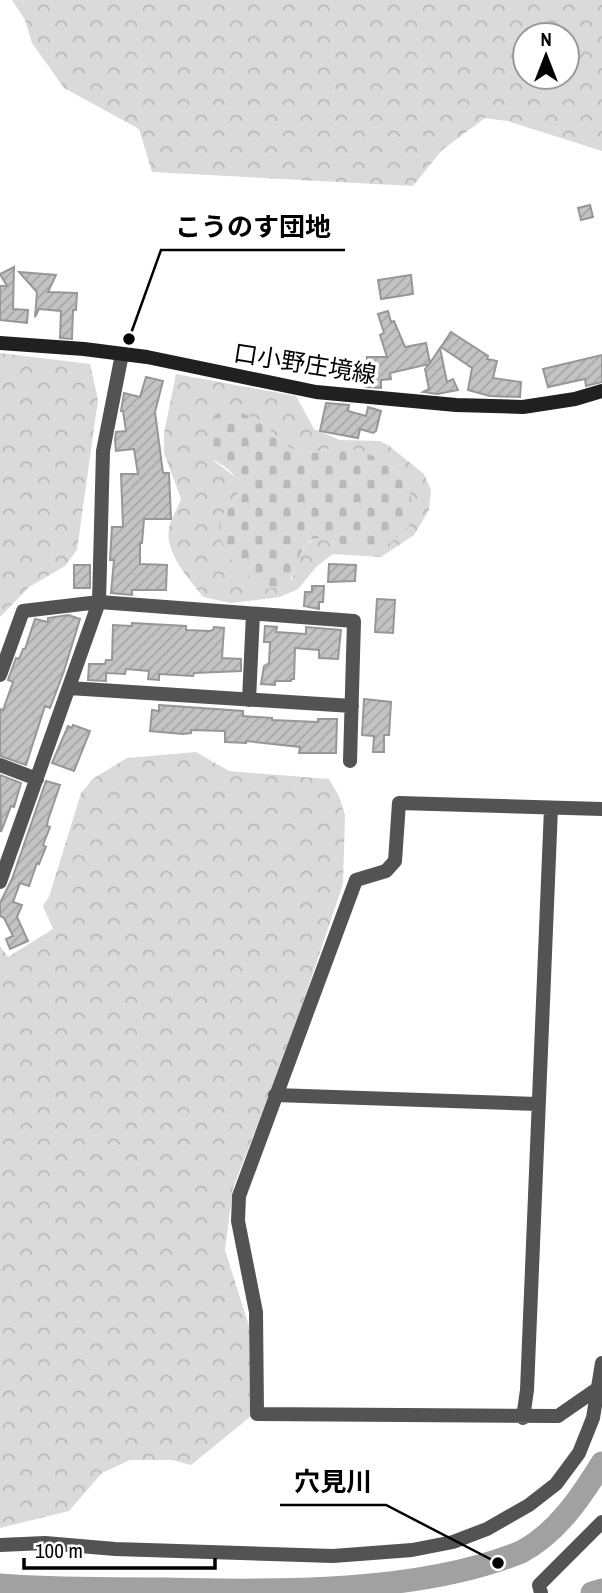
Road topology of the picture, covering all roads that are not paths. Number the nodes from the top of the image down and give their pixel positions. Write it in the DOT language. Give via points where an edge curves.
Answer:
graph roads {
  1 [pos="0,343"];
  2 [pos="122,354"];
  3 [pos="602,391"];
  4 [pos="99,603"];
  5 [pos="253,614"];
  6 [pos="0,675"];
  7 [pos="69,688"];
  8 [pos="249,700"];
  9 [pos="352,706"];
  10 [pos="350,761"];
  11 [pos="0,765"];
  12 [pos="37,779"];
  13 [pos="551,808"];
  14 [pos="602,809"];
  15 [pos="0,882"];
  16 [pos="275,1095"];
  17 [pos="537,1104"];
  18 [pos="602,1363"];
  19 [pos="597,1389"];
  20 [pos="523,1418"];
  21 [pos="602,1522"];
  22 [pos="0,1545"];
  23 [pos="541,1593"];
  1 -- 2 [label="main road, 口小野庄境線"];
  2 -- 3 [label="main road, 口小野庄境線" via="316,392 456,405 523,407"];
  2 -- 4 [label="street" via="103,451"];
  4 -- 5 [label="street"];
  4 -- 6 [label="street" via="23,611"];
  4 -- 7 [label="street"];
  5 -- 8 [label="street"];
  5 -- 9 [label="street" via="354,621"];
  7 -- 8 [label="street"];
  7 -- 12 [label="street"];
  8 -- 9 [label="street"];
  9 -- 10 [label="street"];
  11 -- 12 [label="street"];
  12 -- 15 [label="street"];
  13 -- 14 [label="street"];
  13 -- 16 [label="street" via="399,803 395,861 386,872 356,880"];
  13 -- 17 [label="street"];
  16 -- 17 [label="street"];
  16 -- 20 [label="street" via="239,1196 237,1222 256,1312 257,1414"];
  17 -- 20 [label="street"];
  18 -- 19 [label="street"];
  19 -- 20 [label="street" via="558,1416"];
  19 -- 22 [label="street" via="593,1418 579,1453 556,1484 487,1529 453,1542 333,1556"];
  21 -- 23 [label="street" via="539,1585"];
}
